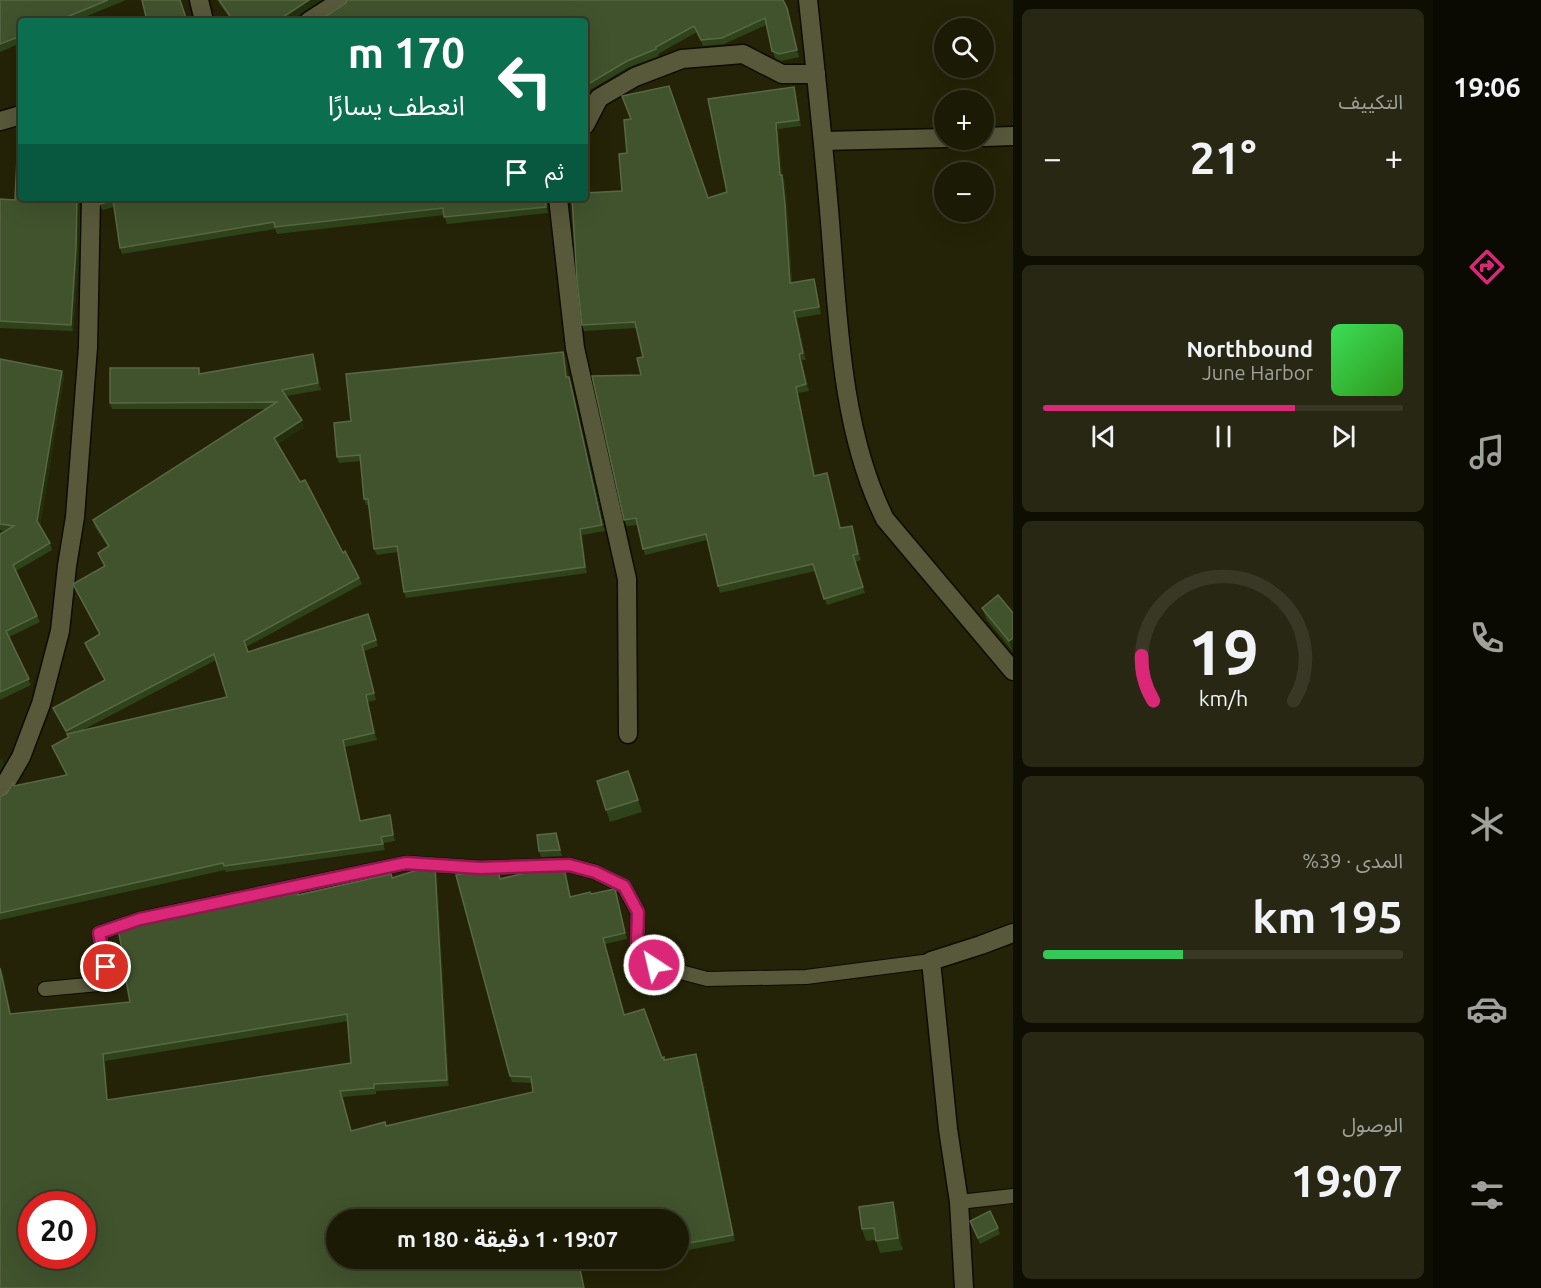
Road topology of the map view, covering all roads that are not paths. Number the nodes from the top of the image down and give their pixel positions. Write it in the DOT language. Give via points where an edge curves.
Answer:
graph roads {
  1 [pos="200,0"];
  2 [pos="342,0"];
  3 [pos="808,0"];
  4 [pos="203,18"];
  5 [pos="314,18"];
  6 [pos="816,75"];
  7 [pos="18,116"];
  8 [pos="588,119"];
  9 [pos="0,121"];
  10 [pos="1013,136"];
  11 [pos="994,137"];
  12 [pos="934,138"];
  13 [pos="823,141"];
  14 [pos="91,201"];
  15 [pos="558,201"];
  16 [pos="1013,671"];
  17 [pos="628,734"];
  18 [pos="0,793"];
  19 [pos="1013,933"];
  20 [pos="931,961"];
  21 [pos="45,989"];
  22 [pos="1013,1196"];
  23 [pos="959,1202"];
  24 [pos="964,1288"];
  1 -- 4 [label="street"];
  2 -- 5 [label="street"];
  3 -- 6 [label="street"];
  6 -- 8 [label="street" via="782,74 743,54 682,59 635,77 599,99"];
  6 -- 13 [label="street"];
  7 -- 9 [label="street"];
  10 -- 11 [label="street"];
  12 -- 13 [label="street"];
  13 -- 16 [label="street" via="847,390 856,445 871,492 885,519"];
  14 -- 18 [label="street" via="88,347 75,518 60,631 41,704 21,757"];
  15 -- 17 [label="street" via="575,348 627,579"];
  19 -- 20 [label="street"];
  20 -- 21 [label="lane" via="806,977 708,979 654,965 637,944 638,912 624,886 595,872 569,865 480,868 406,863 140,919 99,933 109,983"];
  20 -- 23 [label="street"];
  22 -- 23 [label="lane"];
  23 -- 24 [label="street"];
}
